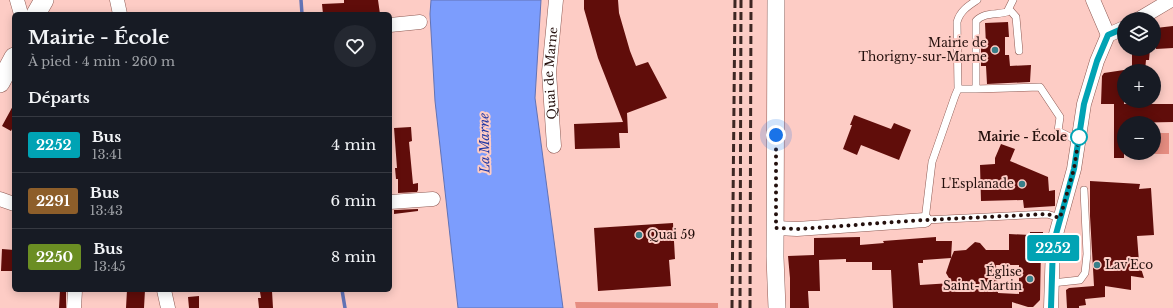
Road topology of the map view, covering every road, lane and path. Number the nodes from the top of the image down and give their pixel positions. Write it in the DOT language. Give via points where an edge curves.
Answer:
graph roads {
  1 [pos="18,0"];
  2 [pos="44,0"];
  3 [pos="117,0"];
  4 [pos="556,0"];
  5 [pos="776,0"];
  6 [pos="977,0"];
  7 [pos="1013,0"];
  8 [pos="1093,0"];
  9 [pos="1171,0"];
  10 [pos="1009,9"];
  11 [pos="21,12"];
  12 [pos="37,12"];
  13 [pos="120,12"];
  14 [pos="1151,12"];
  15 [pos="420,22"];
  16 [pos="392,25"];
  17 [pos="1117,31"];
  18 [pos="1108,35"];
  19 [pos="1019,51"];
  20 [pos="12,61"];
  21 [pos="0,83"];
  22 [pos="958,89"];
  23 [pos="976,89"];
  24 [pos="1078,141"];
  25 [pos="554,146"];
  26 [pos="1084,190"];
  27 [pos="0,199"];
  28 [pos="433,199"];
  29 [pos="392,202"];
  30 [pos="12,203"];
  31 [pos="1060,218"];
  32 [pos="925,220"];
  33 [pos="776,228"];
  34 [pos="1052,283"];
  35 [pos="75,292"];
  36 [pos="164,292"];
  37 [pos="74,308"];
  38 [pos="168,308"];
  39 [pos="776,308"];
  40 [pos="1051,308"];
  1 -- 11 [label="street"];
  2 -- 12 [label="main road"];
  3 -- 13 [label="street"];
  4 -- 25 [label="street, Quai de Marne" via="549,72"];
  5 -- 33 [label="street"];
  6 -- 22 [label="lane" via="968,6 957,22"];
  7 -- 10 [label="lane"];
  8 -- 18 [label="street"];
  9 -- 14 [label="street"];
  10 -- 19 [label="lane" via="1016,17"];
  10 -- 23 [label="lane" via="1001,14 986,15 976,21"];
  15 -- 16 [label="street"];
  17 -- 18 [label="street"];
  18 -- 24 [label="street" via="1084,104"];
  20 -- 21 [label="main road"];
  22 -- 23 [label="lane"];
  22 -- 32 [label="lane" via="932,162"];
  23 -- 24 [label="lane" via="1040,87 1060,117 1058,131"];
  24 -- 31 [label="street" via="1074,169"];
  26 -- 34 [label="lane" via="1087,254 1085,273 1080,280"];
  27 -- 30 [label="street"];
  28 -- 29 [label="street"];
  31 -- 32 [label="lane" via="1047,214"];
  31 -- 34 [label="street" via="1053,245"];
  32 -- 33 [label="street" via="797,229"];
  33 -- 39 [label="street"];
  34 -- 40 [label="street"];
  35 -- 37 [label="street"];
  36 -- 38 [label="street"];
}
